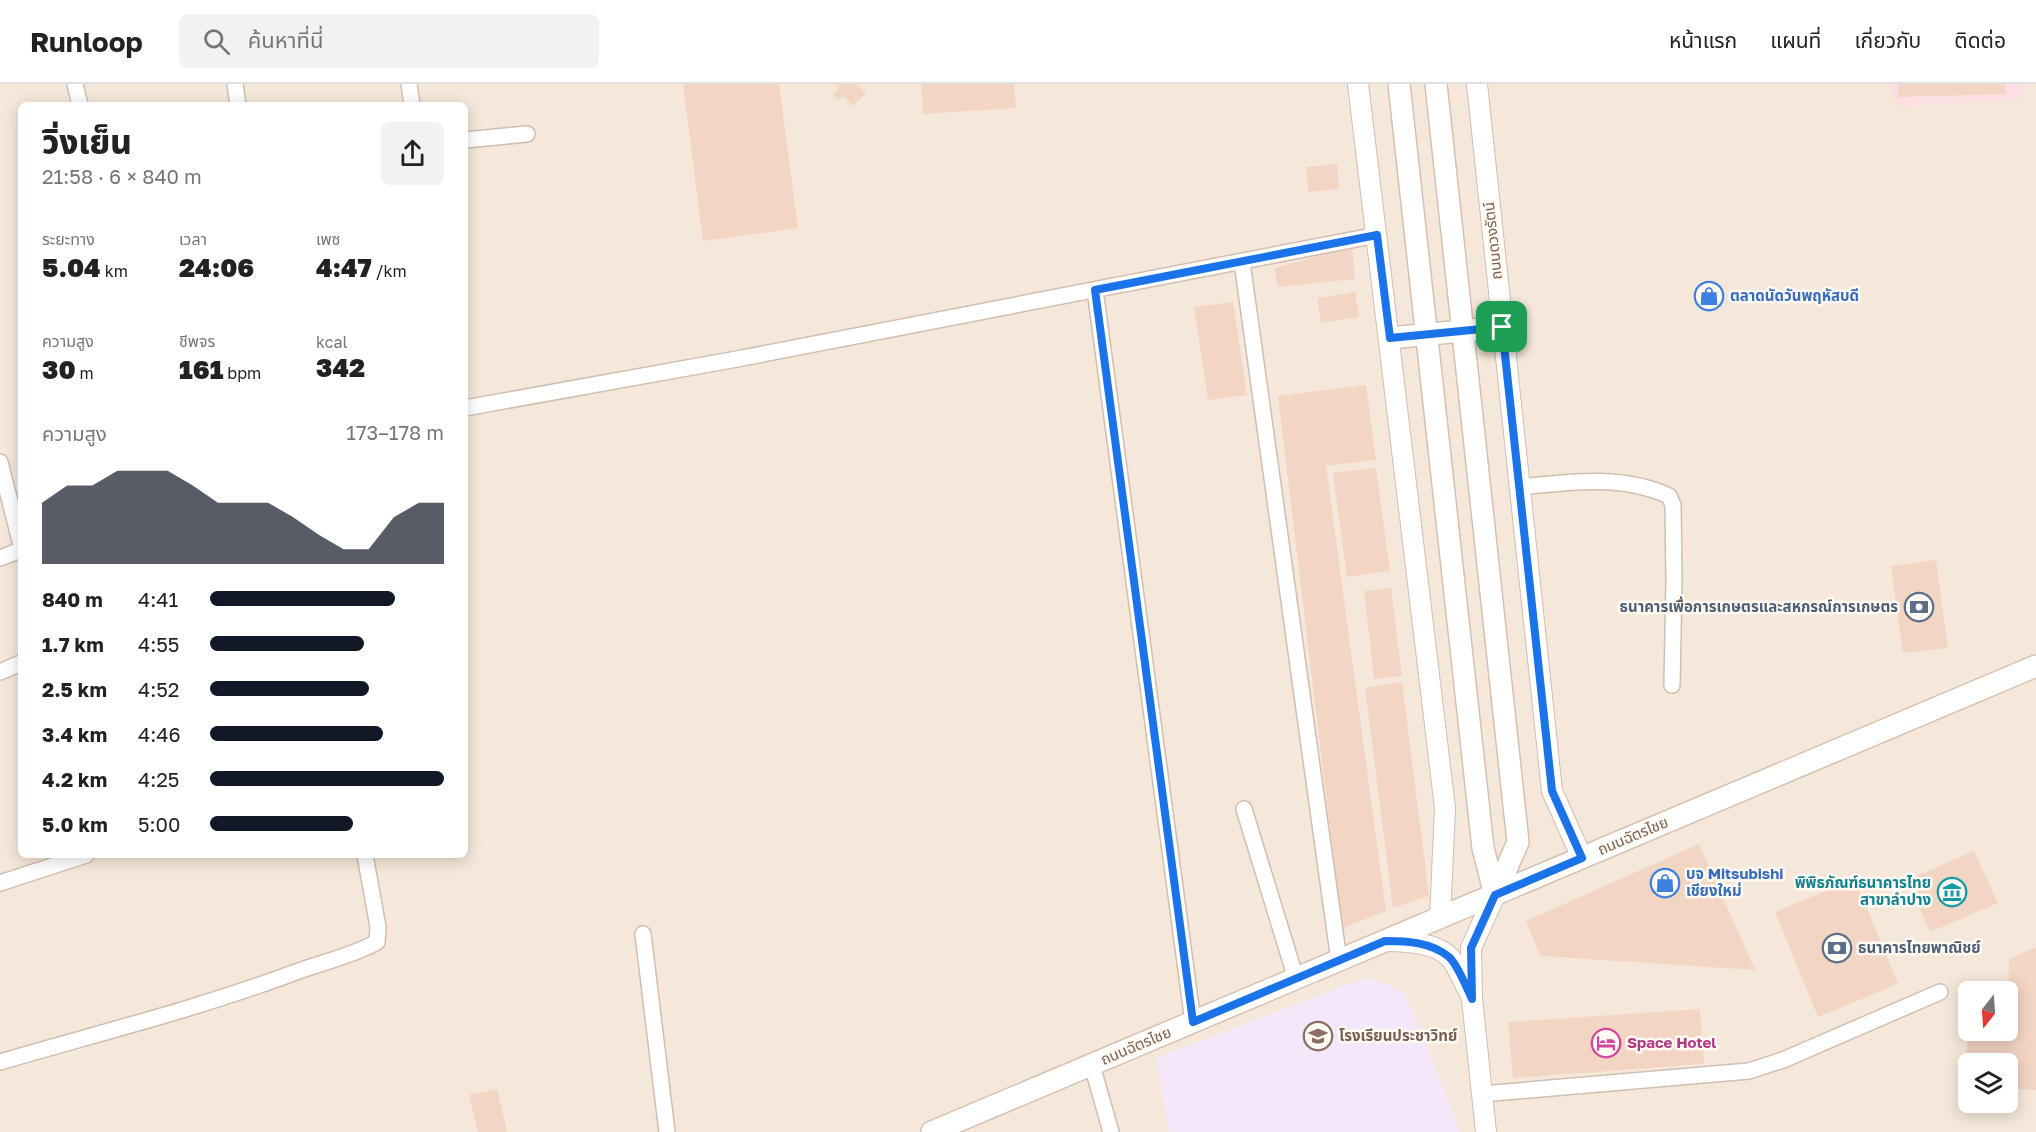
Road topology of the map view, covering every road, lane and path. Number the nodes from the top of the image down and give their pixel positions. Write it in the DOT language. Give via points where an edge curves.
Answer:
graph roads {
  1 [pos="75,84"];
  2 [pos="235,84"];
  3 [pos="409,84"];
  4 [pos="1358,84"];
  5 [pos="1399,84"];
  6 [pos="1436,84"];
  7 [pos="1477,84"];
  8 [pos="79,102"];
  9 [pos="238,102"];
  10 [pos="412,102"];
  11 [pos="527,134"];
  12 [pos="468,140"];
  13 [pos="1377,235"];
  14 [pos="1242,262"];
  15 [pos="1095,290"];
  16 [pos="1502,327"];
  17 [pos="1462,331"];
  18 [pos="1428,334"];
  19 [pos="1390,338"];
  20 [pos="468,407"];
  21 [pos="0,462"];
  22 [pos="1520,487"];
  23 [pos="18,533"];
  24 [pos="18,551"];
  25 [pos="0,558"];
  26 [pos="18,664"];
  27 [pos="2036,666"];
  28 [pos="0,672"];
  29 [pos="1672,686"];
  30 [pos="1244,809"];
  31 [pos="77,858"];
  32 [pos="366,858"];
  33 [pos="1582,858"];
  34 [pos="0,883"];
  35 [pos="1495,895"];
  36 [pos="1440,918"];
  37 [pos="643,934"];
  38 [pos="1385,941"];
  39 [pos="1339,960"];
  40 [pos="1296,979"];
  41 [pos="1940,992"];
  42 [pos="1472,999"];
  43 [pos="1193,1022"];
  44 [pos="0,1062"];
  45 [pos="1092,1065"];
  46 [pos="1482,1094"];
  47 [pos="667,1132"];
  48 [pos="932,1132"];
  49 [pos="1111,1132"];
  50 [pos="1486,1132"];
  1 -- 8 [label="street"];
  2 -- 9 [label="street"];
  3 -- 10 [label="street"];
  4 -- 13 [label="street"];
  5 -- 18 [label="main road"];
  6 -- 17 [label="main road"];
  7 -- 16 [label="street, ถนนดวงรัตน์"];
  11 -- 12 [label="street"];
  13 -- 14 [label="street"];
  13 -- 19 [label="street"];
  14 -- 15 [label="street"];
  14 -- 39 [label="street"];
  15 -- 20 [label="street"];
  15 -- 43 [label="street"];
  16 -- 17 [label="main road"];
  16 -- 22 [label="street, ถนนดวงรัตน์"];
  17 -- 18 [label="main road"];
  17 -- 35 [label="main road" via="1518,842"];
  18 -- 19 [label="main road"];
  18 -- 35 [label="main road" via="1483,848"];
  19 -- 36 [label="street" via="1445,808"];
  21 -- 23 [label="street"];
  22 -- 29 [label="street" via="1603,481 1630,483 1670,496 1674,570"];
  22 -- 33 [label="street, ถนนดวงรัตน์" via="1552,791"];
  24 -- 25 [label="street"];
  26 -- 28 [label="street"];
  27 -- 33 [label="main road, ถนนฉัตรไชย"];
  30 -- 40 [label="street"];
  31 -- 34 [label="street"];
  32 -- 44 [label="street" via="378,927 377,942 361,951 242,992"];
  33 -- 35 [label="main road, ถนนฉัตรไชย"];
  35 -- 36 [label="main road, ถนนฉัตรไชย"];
  35 -- 42 [label="street" via="1471,948"];
  36 -- 38 [label="main road, ถนนฉัตรไชย"];
  37 -- 47 [label="street"];
  38 -- 39 [label="main road, ถนนฉัตรไชย"];
  38 -- 42 [label="street" via="1432,947 1450,958"];
  39 -- 40 [label="main road, ถนนฉัตรไชย"];
  40 -- 43 [label="main road, ถนนฉัตรไชย"];
  41 -- 46 [label="street" via="1749,1071"];
  42 -- 46 [label="street"];
  43 -- 45 [label="main road, ถนนฉัตรไชย"];
  45 -- 48 [label="main road, ถนนฉัตรไชย"];
  45 -- 49 [label="street"];
  46 -- 50 [label="street"];
}
